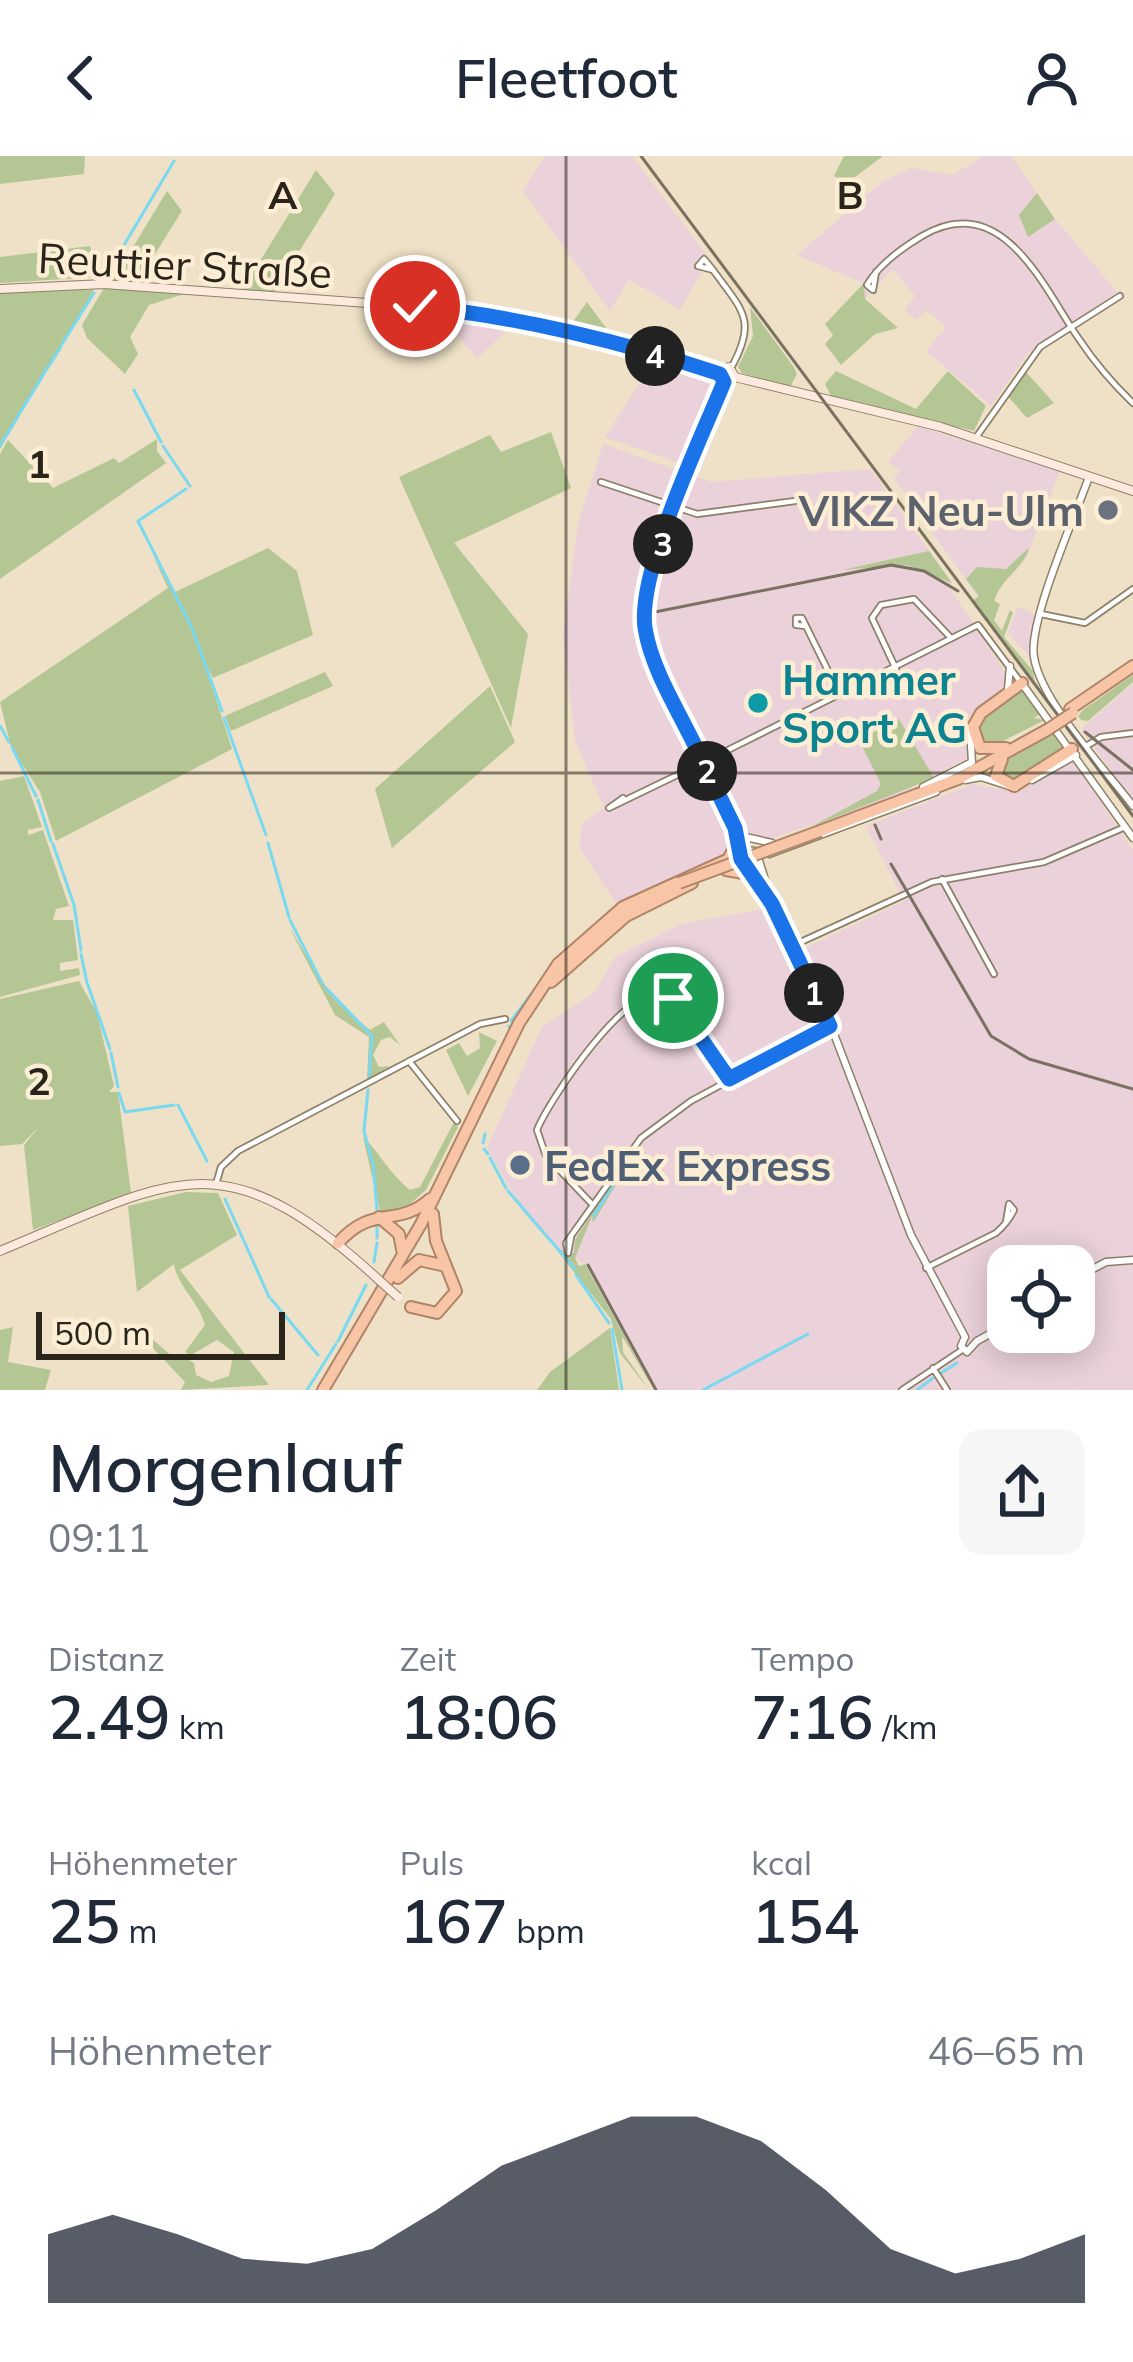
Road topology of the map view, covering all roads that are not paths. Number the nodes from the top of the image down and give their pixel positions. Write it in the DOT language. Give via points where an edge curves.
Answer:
graph roads {
  1 [pos="713,270"];
  2 [pos="876,272"];
  3 [pos="0,289"];
  4 [pos="1120,296"];
  5 [pos="1071,327"];
  6 [pos="733,373"];
  7 [pos="722,378"];
  8 [pos="1133,403"];
  9 [pos="976,438"];
  10 [pos="1089,477"];
  11 [pos="601,482"];
  12 [pos="1133,491"];
  13 [pos="795,501"];
  14 [pos="674,508"];
  15 [pos="1133,589"];
  16 [pos="1041,614"];
  17 [pos="806,626"];
  18 [pos="951,638"];
  19 [pos="1010,666"];
  20 [pos="896,669"];
  21 [pos="1133,669"];
  22 [pos="1021,681"];
  23 [pos="1008,689"];
  24 [pos="840,695"];
  25 [pos="1133,733"];
  26 [pos="1088,746"];
  27 [pos="1006,752"];
  28 [pos="1074,752"];
  29 [pos="703,762"];
  30 [pos="979,766"];
  31 [pos="953,779"];
  32 [pos="623,798"];
  33 [pos="1133,806"];
  34 [pos="1125,827"];
  35 [pos="1133,838"];
  36 [pos="772,843"];
  37 [pos="746,850"];
  38 [pos="776,853"];
  39 [pos="724,866"];
  40 [pos="757,874"];
  41 [pos="942,879"];
  42 [pos="792,946"];
  43 [pos="994,974"];
  44 [pos="549,980"];
  45 [pos="505,1018"];
  46 [pos="830,1026"];
  47 [pos="409,1061"];
  48 [pos="729,1079"];
  49 [pos="458,1121"];
  50 [pos="216,1184"];
  51 [pos="437,1192"];
  52 [pos="591,1203"];
  53 [pos="433,1214"];
  54 [pos="376,1216"];
  55 [pos="1006,1222"];
  56 [pos="571,1237"];
  57 [pos="345,1242"];
  58 [pos="0,1251"];
  59 [pos="402,1257"];
  60 [pos="1133,1260"];
  61 [pos="926,1268"];
  62 [pos="1095,1268"];
  63 [pos="453,1272"];
  64 [pos="398,1278"];
  65 [pos="411,1307"];
  66 [pos="987,1335"];
  67 [pos="965,1337"];
  68 [pos="976,1341"];
  69 [pos="963,1350"];
  70 [pos="933,1368"];
  71 [pos="327,1390"];
  72 [pos="902,1390"];
  73 [pos="947,1390"];
  1 -- 6 [label="street" via="747,322"];
  2 -- 5 [label="street" via="929,232 981,228 1025,255"];
  3 -- 7 [label="main road, Reuttier Straße" via="104,284 436,308"];
  4 -- 5 [label="street"];
  5 -- 8 [label="street"];
  5 -- 9 [label="street" via="1033,355"];
  6 -- 7 [label="main road"];
  6 -- 9 [label="main road"];
  7 -- 14 [label="street"];
  9 -- 10 [label="main road"];
  10 -- 12 [label="main road"];
  10 -- 16 [label="street"];
  11 -- 14 [label="street"];
  13 -- 14 [label="street" via="707,514"];
  14 -- 29 [label="street" via="645,625"];
  15 -- 16 [label="street" via="1085,623"];
  16 -- 26 [label="street" via="1037,669"];
  17 -- 24 [label="street"];
  18 -- 19 [label="street" via="978,625"];
  18 -- 20 [label="street"];
  18 -- 20 [label="street" via="916,600 881,604 872,618"];
  19 -- 22 [label="street"];
  19 -- 23 [label="street"];
  20 -- 24 [label="street"];
  21 -- 27 [label="highway, bridge"];
  22 -- 23 [label="street"];
  22 -- 27 [label="highway" via="973,727 980,748"];
  22 -- 28 [label="street"];
  23 -- 31 [label="street" via="975,716 974,759"];
  24 -- 29 [label="street"];
  25 -- 26 [label="street"];
  26 -- 33 [label="street"];
  27 -- 28 [label="highway" via="996,776 1014,786"];
  27 -- 30 [label="highway"];
  28 -- 31 [label="street" via="1014,789"];
  28 -- 34 [label="street"];
  29 -- 32 [label="street"];
  29 -- 37 [label="street"];
  30 -- 31 [label="highway"];
  30 -- 44 [label="highway, bridge" via="679,883 624,912"];
  31 -- 36 [label="street"];
  31 -- 38 [label="street"];
  34 -- 35 [label="street"];
  34 -- 41 [label="street" via="1044,862"];
  36 -- 37 [label="street"];
  36 -- 37 [label="street"];
  37 -- 38 [label="street"];
  37 -- 39 [label="highway"];
  37 -- 40 [label="street"];
  38 -- 40 [label="street"];
  39 -- 40 [label="highway"];
  39 -- 44 [label="highway" via="622,907"];
  40 -- 42 [label="street"];
  41 -- 42 [label="street"];
  41 -- 43 [label="street"];
  42 -- 46 [label="street"];
  44 -- 51 [label="highway" via="510,1039"];
  44 -- 53 [label="highway"];
  45 -- 47 [label="street"];
  46 -- 48 [label="street"];
  46 -- 61 [label="street"];
  47 -- 49 [label="street"];
  47 -- 50 [label="street" via="238,1151"];
  48 -- 52 [label="street" via="641,1138"];
  48 -- 52 [label="street" via="673,998 654,992 634,1002 577,1066 537,1130 546,1156"];
  50 -- 57 [label="main road" via="289,1207"];
  50 -- 58 [label="main road" via="155,1189"];
  51 -- 54 [label="highway" via="405,1215"];
  51 -- 59 [label="highway"];
  52 -- 56 [label="street"];
  53 -- 63 [label="highway"];
  53 -- 64 [label="highway"];
  54 -- 57 [label="highway"];
  54 -- 59 [label="highway" via="399,1234"];
  55 -- 61 [label="street"];
  57 -- 65 [label="main road, bridge"];
  59 -- 71 [label="highway"];
  60 -- 62 [label="street"];
  61 -- 67 [label="street"];
  63 -- 64 [label="highway" via="428,1259"];
  63 -- 65 [label="highway" via="448,1305 430,1314"];
  64 -- 71 [label="highway"];
  66 -- 68 [label="street"];
  67 -- 68 [label="street"];
  67 -- 69 [label="street"];
  68 -- 69 [label="street" via="973,1351"];
  69 -- 70 [label="street"];
  70 -- 72 [label="street"];
  70 -- 73 [label="street"];
}
